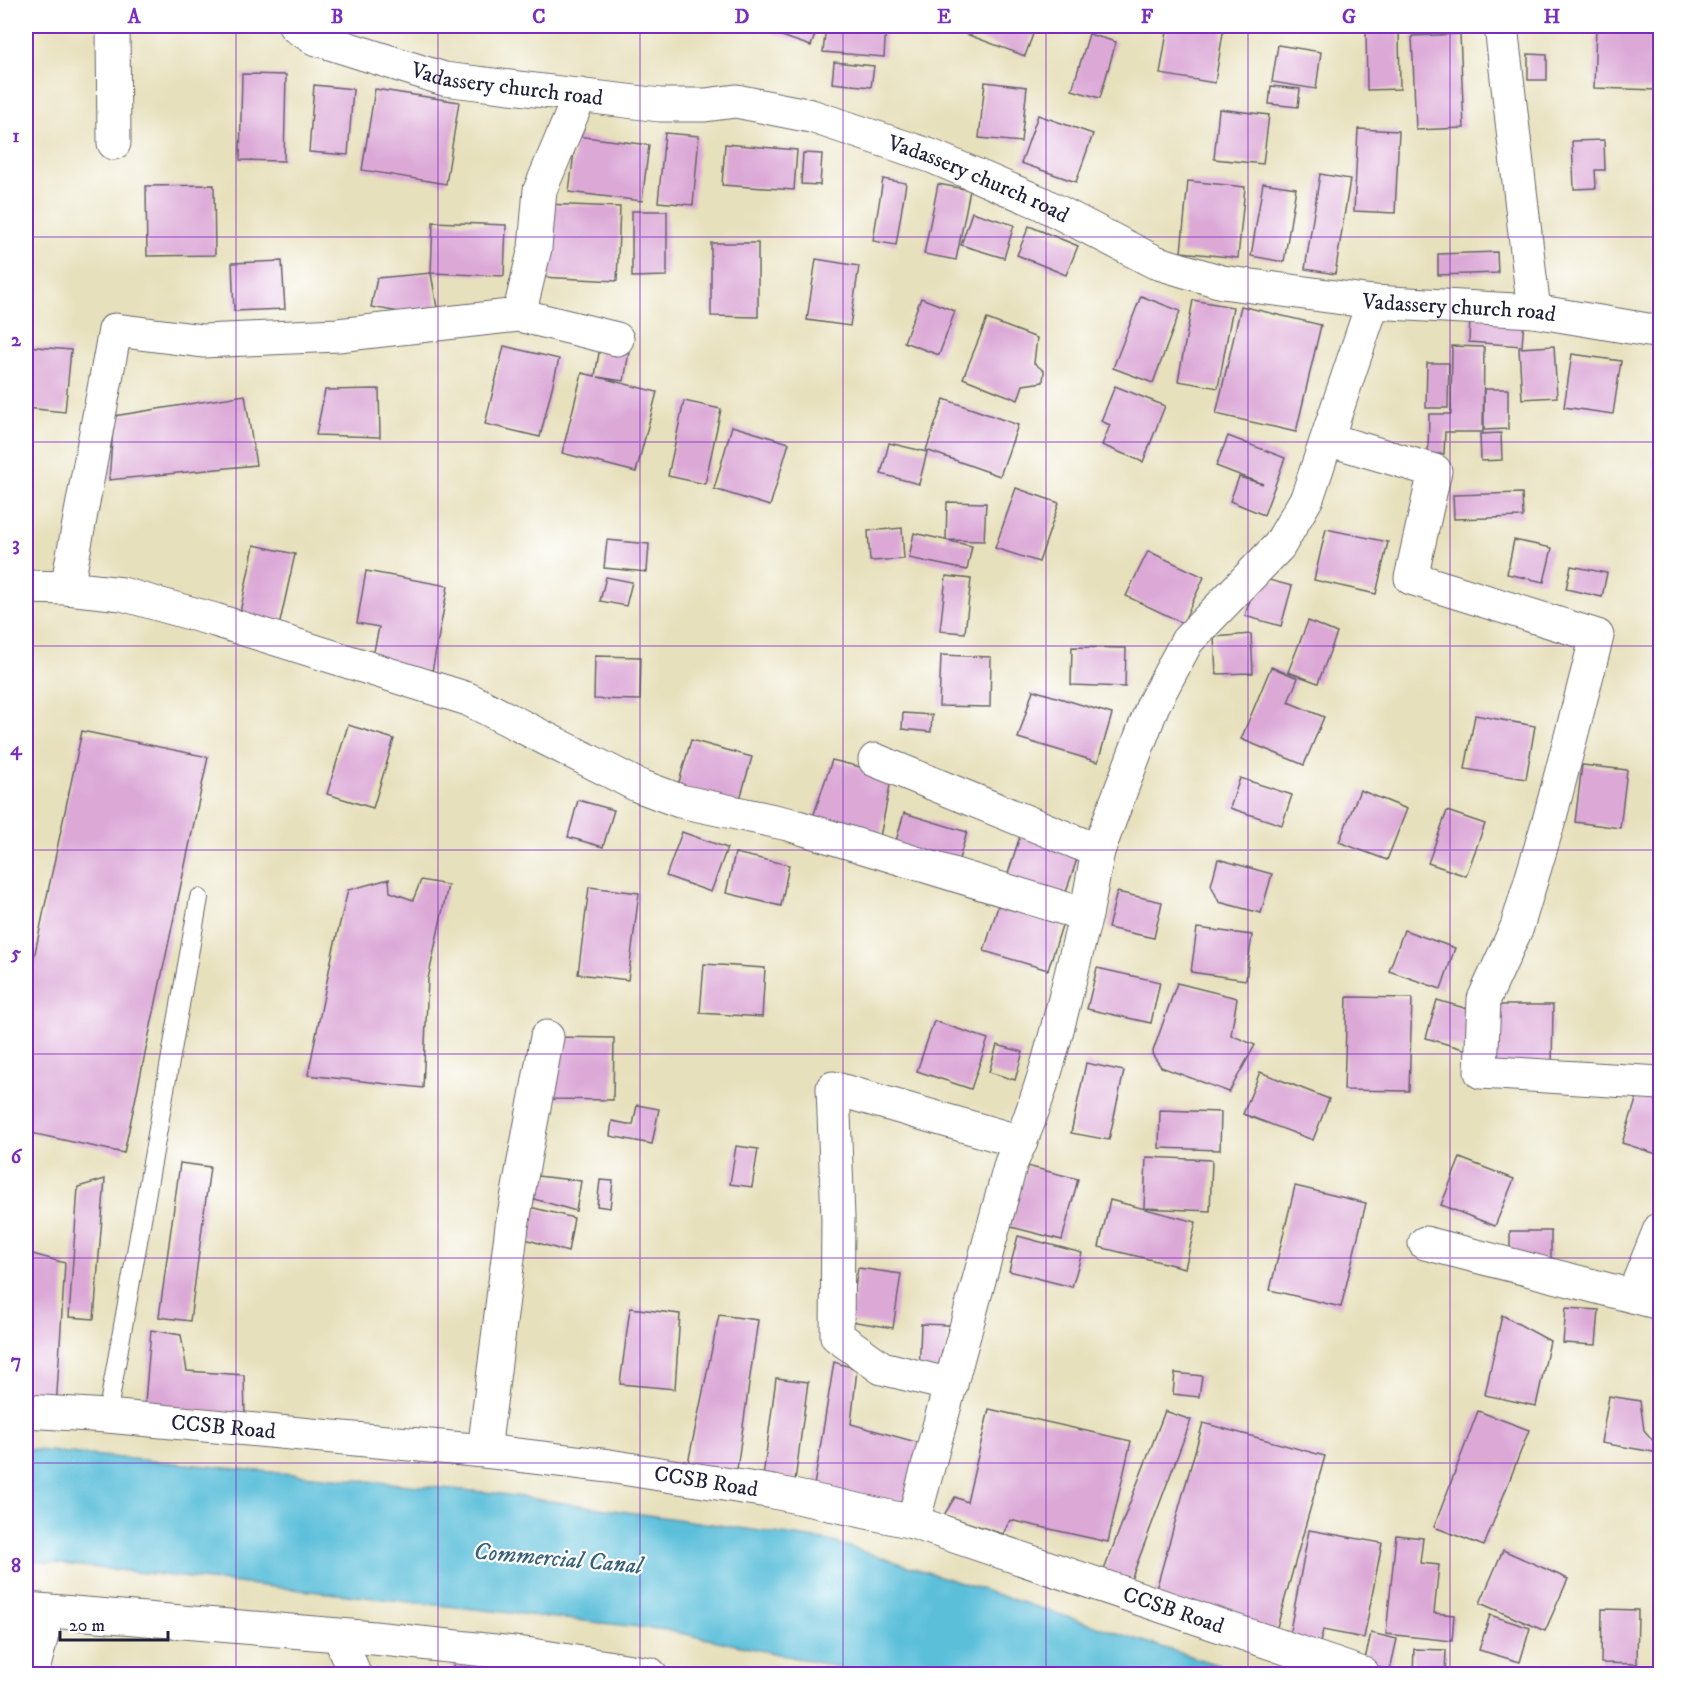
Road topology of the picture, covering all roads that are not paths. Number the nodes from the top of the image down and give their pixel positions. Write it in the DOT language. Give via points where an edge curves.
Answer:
graph roads {
  1 [pos="113,26"];
  2 [pos="295,26"];
  3 [pos="1501,26"];
  4 [pos="580,95"];
  5 [pos="114,142"];
  6 [pos="1373,302"];
  7 [pos="1533,312"];
  8 [pos="519,315"];
  9 [pos="1660,332"];
  10 [pos="617,339"];
  11 [pos="1327,439"];
  12 [pos="26,587"];
  13 [pos="67,588"];
  14 [pos="874,760"];
  15 [pos="1098,851"];
  16 [pos="199,898"];
  17 [pos="1086,915"];
  18 [pos="547,1037"];
  19 [pos="1660,1083"];
  20 [pos="1021,1142"];
  21 [pos="1660,1229"];
  22 [pos="1425,1243"];
  23 [pos="1647,1300"];
  24 [pos="951,1385"];
  25 [pos="26,1411"];
  26 [pos="107,1416"];
  27 [pos="484,1451"];
  28 [pos="914,1522"];
  29 [pos="37,1610"];
  30 [pos="340,1636"];
  31 [pos="32,1674"];
  32 [pos="354,1674"];
  33 [pos="650,1674"];
  34 [pos="1363,1674"];
  1 -- 5 [label="street"];
  2 -- 4 [label="street, Vadassery church road" via="314,38 444,79"];
  3 -- 7 [label="street"];
  4 -- 6 [label="street, Vadassery church road" via="660,105 736,101 811,116 931,156 1041,202 1155,262 1222,282"];
  4 -- 8 [label="street" via="540,190 535,248"];
  6 -- 7 [label="street, Vadassery church road"];
  6 -- 11 [label="street"];
  7 -- 9 [label="street, Vadassery church road"];
  8 -- 10 [label="street"];
  8 -- 13 [label="street" via="338,335 203,341 115,330"];
  11 -- 15 [label="street" via="1307,498 1279,546 1187,641 1153,705"];
  11 -- 19 [label="street" via="1435,471 1411,578 1597,636 1517,927 1484,999 1481,1072"];
  12 -- 13 [label="street"];
  13 -- 17 [label="street" via="122,594 468,699 638,785 680,801 788,824"];
  14 -- 15 [label="street"];
  15 -- 17 [label="street"];
  16 -- 26 [label="lane"];
  17 -- 20 [label="street" via="1043,1077"];
  18 -- 27 [label="street" via="512,1226"];
  20 -- 24 [label="street" via="1011,1162"];
  20 -- 24 [label="street" via="833,1088 837,1336 882,1368"];
  21 -- 23 [label="street"];
  22 -- 23 [label="street"];
  24 -- 28 [label="street"];
  25 -- 26 [label="street, CCSB Road"];
  26 -- 27 [label="street, CCSB Road"];
  27 -- 28 [label="street, CCSB Road" via="762,1490"];
  28 -- 34 [label="street, CCSB Road"];
  29 -- 30 [label="street"];
  29 -- 31 [label="street"];
  30 -- 32 [label="street"];
  30 -- 33 [label="street" via="532,1655"];
}
